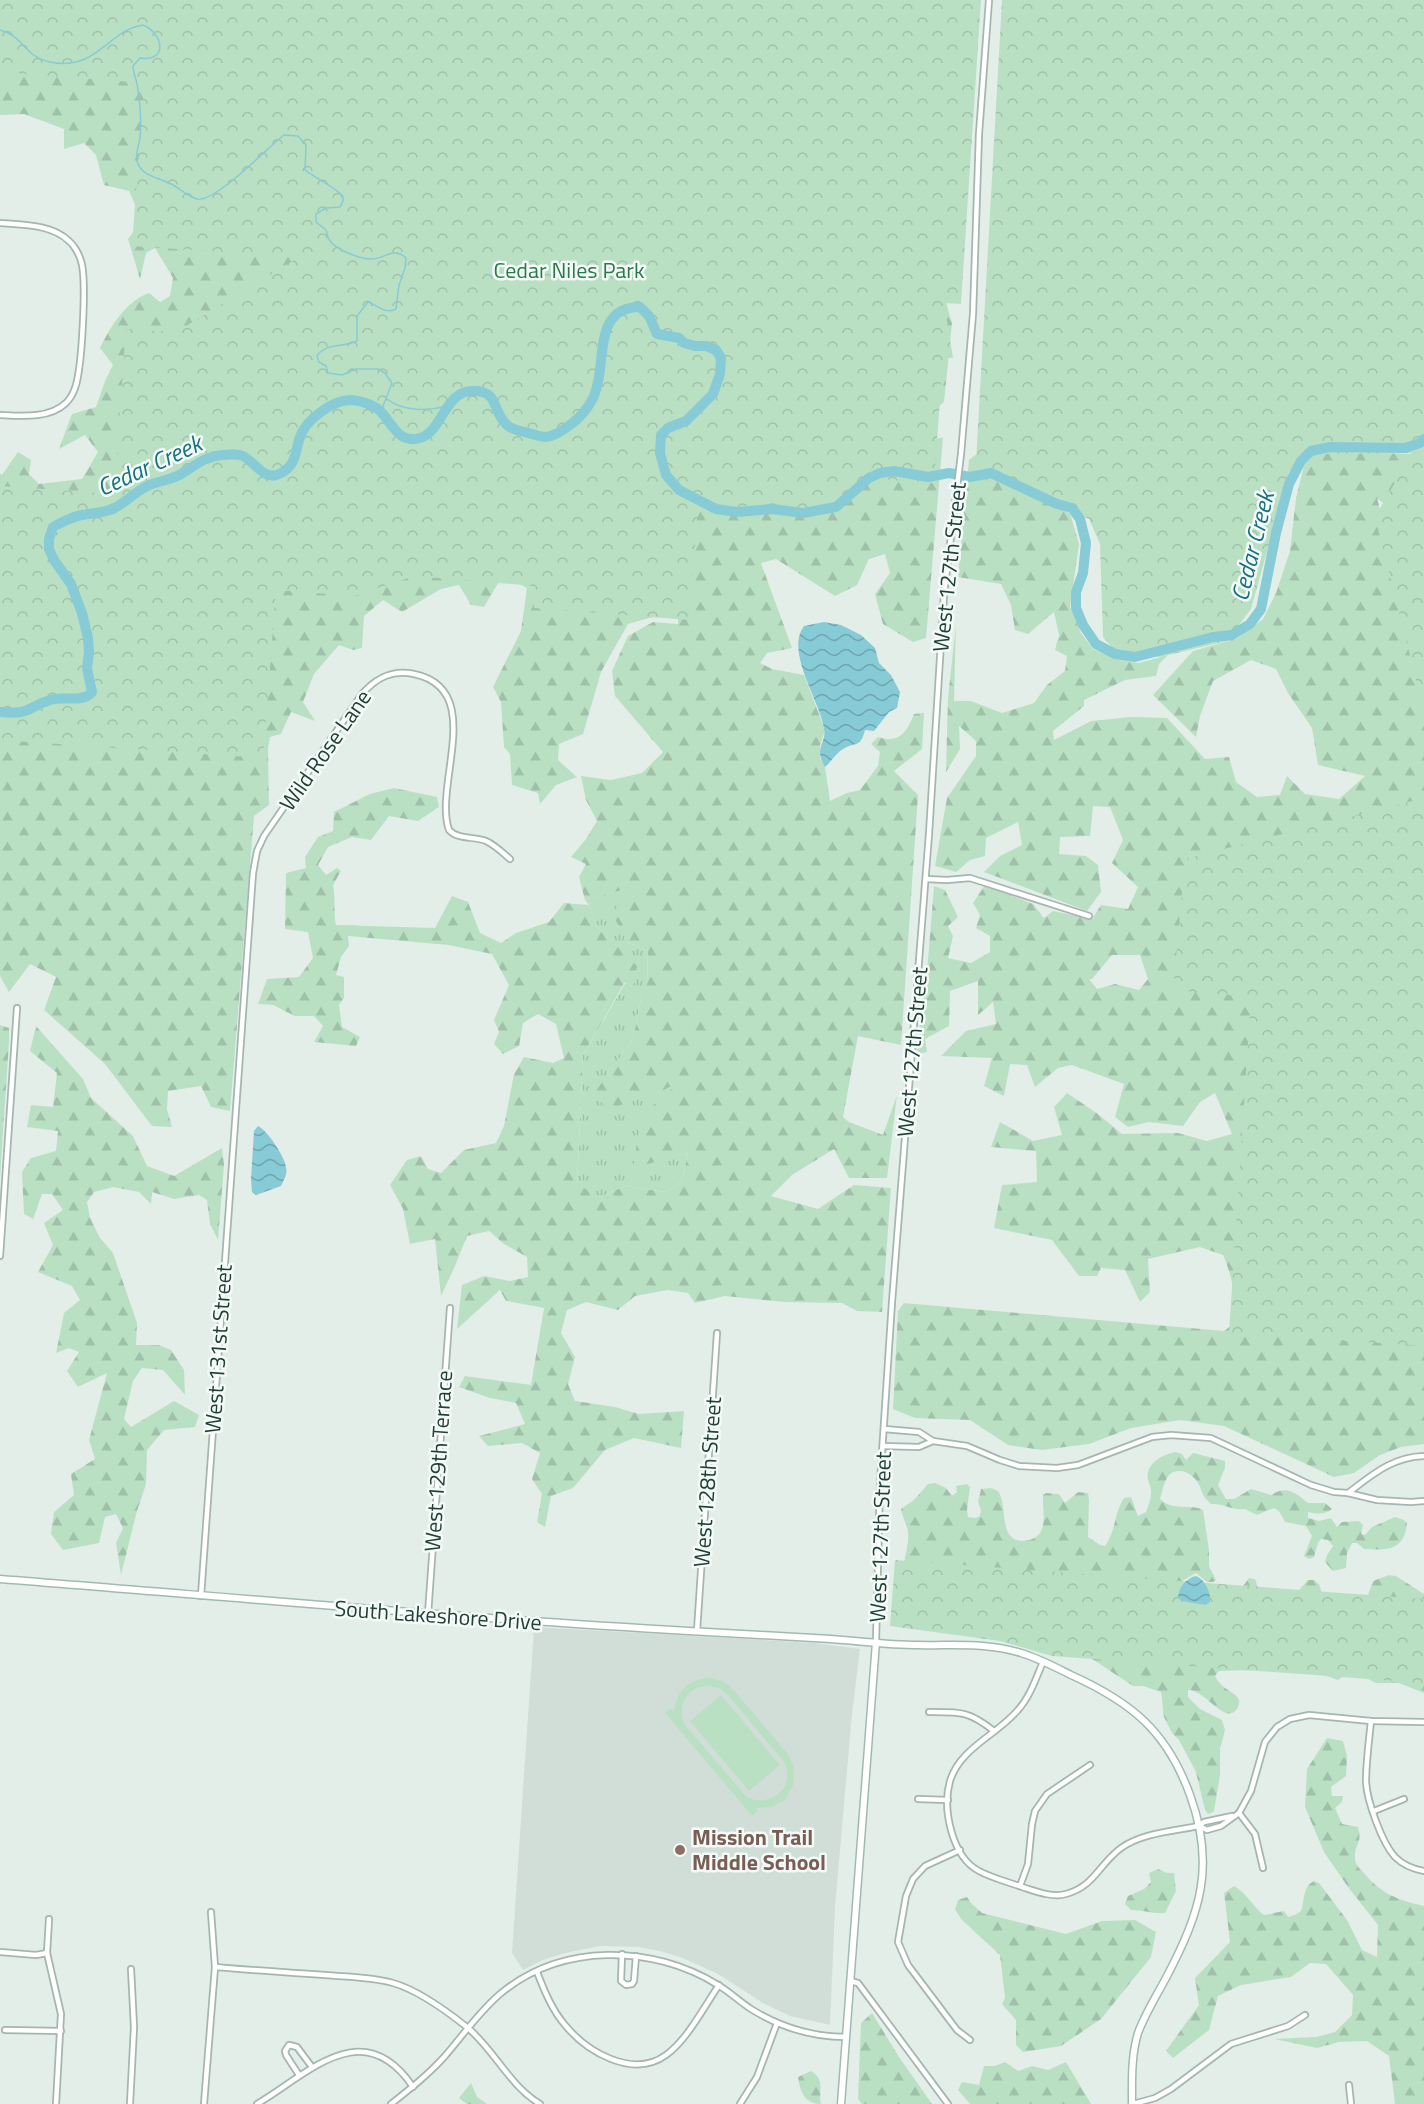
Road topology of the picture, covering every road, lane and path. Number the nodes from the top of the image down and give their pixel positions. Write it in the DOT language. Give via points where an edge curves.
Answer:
graph roads {
  1 [pos="989,0"];
  2 [pos="0,224"];
  3 [pos="0,415"];
  4 [pos="510,859"];
  5 [pos="926,879"];
  6 [pos="1089,916"];
  7 [pos="17,1008"];
  8 [pos="236,1102"];
  9 [pos="0,1256"];
  10 [pos="450,1308"];
  11 [pos="717,1333"];
  12 [pos="884,1429"];
  13 [pos="933,1441"];
  14 [pos="883,1446"];
  15 [pos="1424,1456"];
  16 [pos="1348,1493"];
  17 [pos="1424,1501"];
  18 [pos="0,1579"];
  19 [pos="201,1596"];
  20 [pos="428,1614"];
  21 [pos="697,1632"];
  22 [pos="876,1642"];
  23 [pos="1043,1662"];
  24 [pos="929,1712"];
  25 [pos="1371,1721"];
  26 [pos="1424,1722"];
  27 [pos="994,1731"];
  28 [pos="1090,1765"];
  29 [pos="918,1799"];
  30 [pos="1404,1799"];
  31 [pos="948,1800"];
  32 [pos="1374,1811"];
  33 [pos="1239,1813"];
  34 [pos="1199,1826"];
  35 [pos="960,1850"];
  36 [pos="1263,1868"];
  37 [pos="1424,1871"];
  38 [pos="1020,1887"];
  39 [pos="211,1912"];
  40 [pos="50,1919"];
  41 [pos="0,1952"];
  42 [pos="47,1953"];
  43 [pos="622,1954"];
  44 [pos="636,1956"];
  45 [pos="215,1967"];
  46 [pos="131,1969"];
  47 [pos="537,1972"];
  48 [pos="850,1981"];
  49 [pos="719,1985"];
  50 [pos="1305,2015"];
  51 [pos="777,2023"];
  52 [pos="468,2028"];
  53 [pos="5,2030"];
  54 [pos="61,2031"];
  55 [pos="846,2037"];
  56 [pos="970,2040"];
  57 [pos="312,2067"];
  58 [pos="298,2075"];
  59 [pos="1348,2085"];
  60 [pos="413,2087"];
  61 [pos="56,2104"];
  62 [pos="130,2104"];
  63 [pos="204,2104"];
  64 [pos="256,2104"];
  65 [pos="391,2104"];
  66 [pos="540,2104"];
  67 [pos="740,2104"];
  68 [pos="841,2104"];
  69 [pos="948,2104"];
  70 [pos="1133,2104"];
  71 [pos="1352,2104"];
  1 -- 5 [label="street, West 127th Street" via="979,134 973,314 943,605"];
  2 -- 3 [label="street" via="55,231 70,241 79,257 84,284 76,386 70,399 46,413"];
  4 -- 8 [label="street, Wild Rose Lane" via="488,842 458,836 449,830 446,811 453,723 443,690 434,681 415,674 394,673 378,679 362,694 257,851"];
  5 -- 6 [label="street" via="970,878"];
  5 -- 12 [label="street, West 127th Street"];
  7 -- 9 [label="street"];
  8 -- 19 [label="street, West 131st Street"];
  10 -- 20 [label="street, West 129th Terrace"];
  11 -- 21 [label="street, West 128th Street"];
  12 -- 13 [label="street" via="919,1432"];
  12 -- 14 [label="street, West 127th Street"];
  13 -- 14 [label="street" via="919,1448"];
  13 -- 16 [label="street" via="967,1446 1019,1466 1057,1468 1078,1465 1152,1437 1211,1438 1311,1485"];
  14 -- 22 [label="street, West 127th Street"];
  15 -- 16 [label="street" via="1395,1461"];
  16 -- 17 [label="street" via="1377,1500"];
  18 -- 19 [label="street, South Lakeshore Drive"];
  19 -- 20 [label="street, South Lakeshore Drive"];
  20 -- 21 [label="street, South Lakeshore Drive"];
  21 -- 22 [label="street, South Lakeshore Drive"];
  22 -- 23 [label="street, South Lakeshore Drive" via="993,1646"];
  22 -- 48 [label="street, West 127th Street"];
  23 -- 27 [label="street" via="1018,1711"];
  23 -- 34 [label="street, South Lakeshore Drive" via="1104,1690 1148,1724 1163,1741 1183,1777"];
  24 -- 27 [label="street" via="962,1712"];
  25 -- 26 [label="street"];
  25 -- 32 [label="street" via="1366,1785"];
  25 -- 33 [label="street" via="1309,1715 1282,1723 1265,1742 1251,1791"];
  27 -- 31 [label="street" via="963,1757 950,1781"];
  28 -- 38 [label="street" via="1047,1794 1035,1811 1028,1863"];
  29 -- 31 [label="street"];
  30 -- 32 [label="street"];
  31 -- 35 [label="street" via="951,1830"];
  32 -- 37 [label="street" via="1395,1857"];
  33 -- 34 [label="street"];
  33 -- 36 [label="street" via="1256,1834"];
  34 -- 38 [label="street" via="1146,1837 1121,1848 1086,1886 1064,1895"];
  34 -- 70 [label="street, South Lakeshore Drive" via="1203,1870 1198,1906 1187,1938 1138,2033 1132,2069"];
  35 -- 38 [label="street" via="977,1871"];
  35 -- 56 [label="street" via="925,1866 913,1879 898,1942 908,1965 957,2030"];
  39 -- 45 [label="street"];
  40 -- 42 [label="street"];
  41 -- 42 [label="street"];
  42 -- 54 [label="street" via="61,2014"];
  43 -- 44 [label="street"];
  43 -- 44 [label="street" via="621,1981 626,1985 634,1981"];
  43 -- 47 [label="street" via="581,1958"];
  44 -- 49 [label="street" via="678,1965"];
  45 -- 52 [label="street" via="394,1983 422,1996"];
  45 -- 63 [label="street"];
  46 -- 62 [label="street" via="134,2027"];
  47 -- 49 [label="street" via="558,2016 574,2034 603,2055 635,2064 659,2059 674,2048"];
  47 -- 52 [label="street" via="499,1994"];
  48 -- 55 [label="street, West 127th Street"];
  48 -- 69 [label="street" via="858,1983"];
  49 -- 51 [label="street"];
  50 -- 70 [label="street" via="1288,2026 1230,2044 1171,2089"];
  51 -- 55 [label="street" via="806,2033"];
  51 -- 67 [label="street" via="757,2077"];
  52 -- 60 [label="street"];
  52 -- 66 [label="street" via="514,2082"];
  53 -- 54 [label="street"];
  54 -- 61 [label="street"];
  55 -- 68 [label="street, West 127th Street"];
  57 -- 58 [label="street"];
  57 -- 58 [label="street" via="298,2048 289,2045 286,2055"];
  57 -- 60 [label="street" via="352,2052 372,2054 391,2064"];
  58 -- 64 [label="street"];
  59 -- 71 [label="street"];
  60 -- 65 [label="street"];
}
